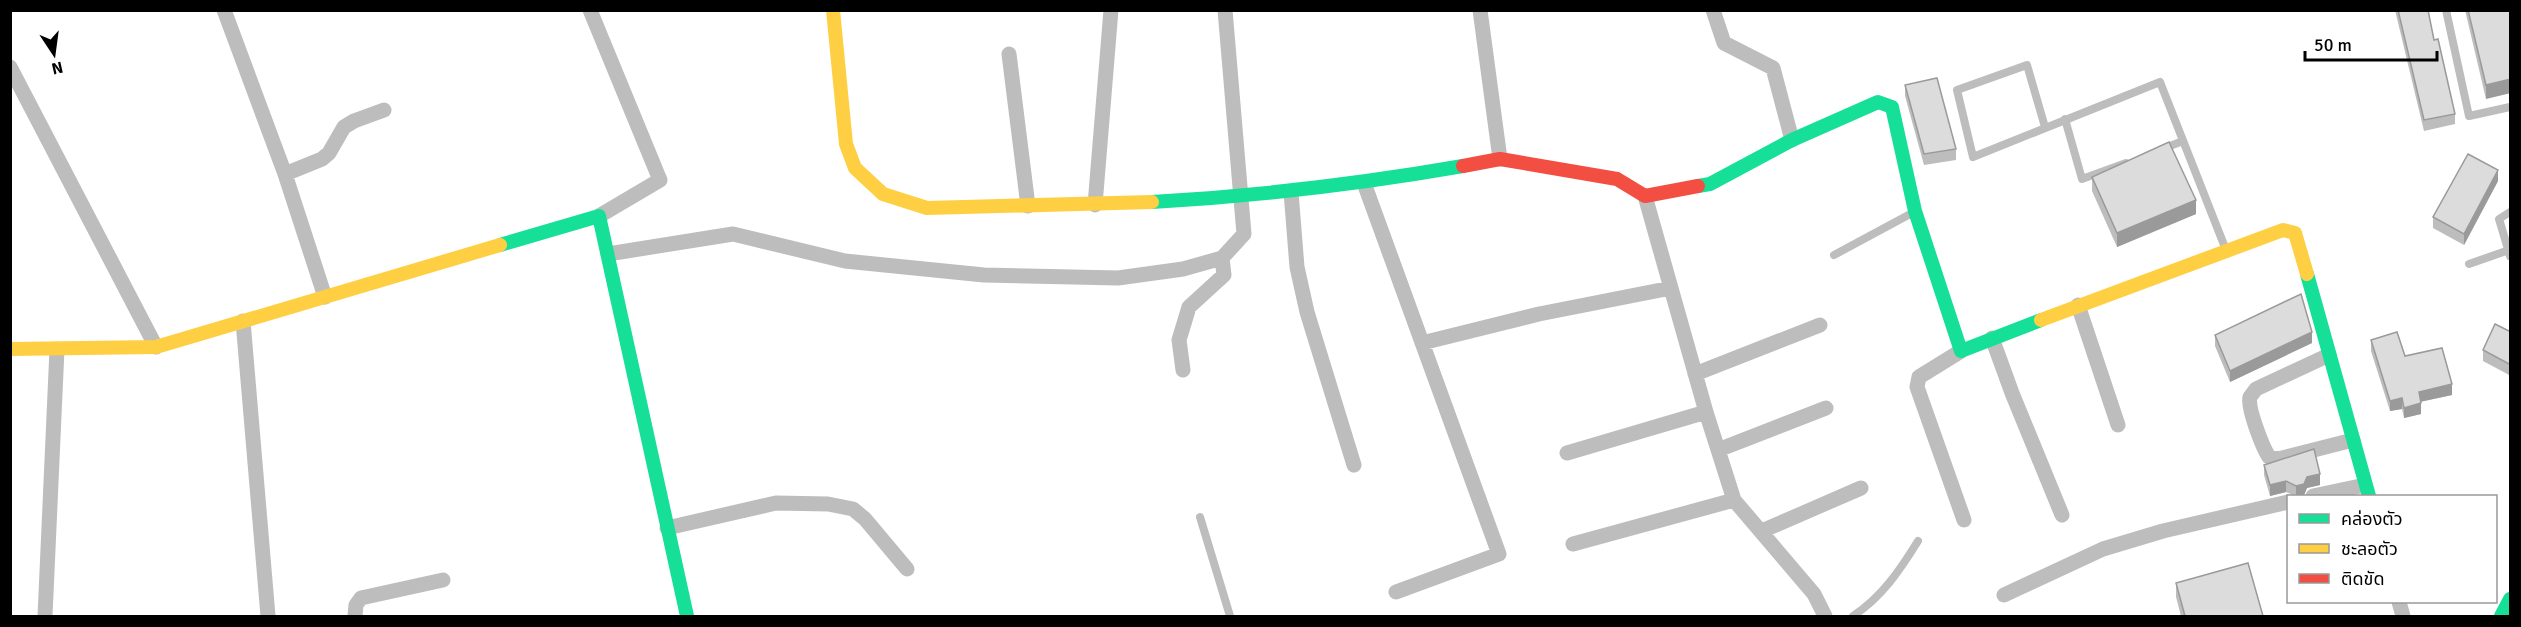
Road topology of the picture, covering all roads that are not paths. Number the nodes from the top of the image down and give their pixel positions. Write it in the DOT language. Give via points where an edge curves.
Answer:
graph roads {
  1 [pos="224,10"];
  2 [pos="590,10"];
  3 [pos="833,10"];
  4 [pos="1111,10"];
  5 [pos="1225,10"];
  6 [pos="1480,10"];
  7 [pos="1713,10"];
  8 [pos="2446,10"];
  9 [pos="1009,54"];
  10 [pos="10,67"];
  11 [pos="2511,106"];
  12 [pos="384,110"];
  13 [pos="2065,119"];
  14 [pos="2044,127"];
  15 [pos="1792,140"];
  16 [pos="2183,141"];
  17 [pos="2153,152"];
  18 [pos="1500,159"];
  19 [pos="2133,160"];
  20 [pos="285,174"];
  21 [pos="1364,183"];
  22 [pos="1291,192"];
  23 [pos="1645,196"];
  24 [pos="1240,197"];
  25 [pos="1095,205"];
  26 [pos="1028,206"];
  27 [pos="1916,211"];
  28 [pos="2511,212"];
  29 [pos="599,216"];
  30 [pos="2226,252"];
  31 [pos="2510,253"];
  32 [pos="608,254"];
  33 [pos="1834,255"];
  34 [pos="1222,258"];
  35 [pos="2469,264"];
  36 [pos="1671,288"];
  37 [pos="325,297"];
  38 [pos="2078,305"];
  39 [pos="243,321"];
  40 [pos="1820,325"];
  41 [pos="1992,338"];
  42 [pos="1422,343"];
  43 [pos="156,347"];
  44 [pos="10,349"];
  45 [pos="57,349"];
  46 [pos="1961,351"];
  47 [pos="2329,355"];
  48 [pos="1183,370"];
  49 [pos="1695,374"];
  50 [pos="1826,408"];
  51 [pos="1706,412"];
  52 [pos="2118,425"];
  53 [pos="2353,440"];
  54 [pos="1718,450"];
  55 [pos="1567,453"];
  56 [pos="1354,465"];
  57 [pos="1861,488"];
  58 [pos="2367,490"];
  59 [pos="2322,495"];
  60 [pos="1734,500"];
  61 [pos="2287,502"];
  62 [pos="2062,515"];
  63 [pos="1200,517"];
  64 [pos="1964,520"];
  65 [pos="668,528"];
  66 [pos="1762,531"];
  67 [pos="1918,541"];
  68 [pos="1573,544"];
  69 [pos="907,569"];
  70 [pos="442,580"];
  71 [pos="1396,592"];
  72 [pos="2004,595"];
  73 [pos="2511,599"];
  74 [pos="45,616"];
  75 [pos="268,616"];
  76 [pos="355,616"];
  77 [pos="687,616"];
  78 [pos="1230,616"];
  79 [pos="1825,616"];
  80 [pos="1853,616"];
  81 [pos="2501,616"];
  1 -- 20 [label="street"];
  2 -- 29 [label="street" via="660,180"];
  3 -- 26 [label="street" via="846,144 855,168 883,194 927,208"];
  4 -- 25 [label="street"];
  5 -- 24 [label="street"];
  6 -- 18 [label="street"];
  7 -- 15 [label="street" via="1724,43 1773,68"];
  8 -- 11 [label="lane" via="2469,116"];
  9 -- 26 [label="street"];
  10 -- 43 [label="street"];
  12 -- 20 [label="street" via="344,127 322,159"];
  13 -- 14 [label="lane"];
  13 -- 16 [label="lane" via="2160,82"];
  13 -- 19 [label="lane" via="2082,179"];
  14 -- 14 [label="lane" via="2027,65 1957,90 1973,157"];
  15 -- 23 [label="street" via="1710,184"];
  15 -- 27 [label="street" via="1878,102 1892,107"];
  16 -- 17 [label="lane"];
  16 -- 30 [label="lane"];
  18 -- 21 [label="street"];
  18 -- 23 [label="street" via="1617,179"];
  20 -- 37 [label="street"];
  21 -- 22 [label="street"];
  21 -- 42 [label="street"];
  22 -- 24 [label="street"];
  22 -- 56 [label="street" via="1297,267 1307,312"];
  23 -- 36 [label="street"];
  24 -- 25 [label="street"];
  24 -- 34 [label="street" via="1244,234"];
  25 -- 26 [label="street"];
  27 -- 33 [label="lane"];
  27 -- 46 [label="street"];
  28 -- 31 [label="lane" via="2499,219"];
  29 -- 32 [label="street"];
  29 -- 37 [label="street"];
  30 -- 38 [label="street"];
  30 -- 47 [label="street" via="2283,230 2295,233"];
  31 -- 35 [label="lane"];
  32 -- 34 [label="street" via="733,234 845,261 984,275 1118,278 1183,269"];
  32 -- 65 [label="street"];
  34 -- 48 [label="street" via="1224,275 1189,307 1179,340"];
  36 -- 42 [label="street" via="1539,314"];
  36 -- 49 [label="street"];
  37 -- 39 [label="street"];
  38 -- 41 [label="street"];
  38 -- 52 [label="street"];
  39 -- 43 [label="street"];
  39 -- 75 [label="street"];
  40 -- 49 [label="street"];
  41 -- 46 [label="street"];
  41 -- 62 [label="street"];
  42 -- 71 [label="street" via="1499,554"];
  43 -- 45 [label="street"];
  44 -- 45 [label="street"];
  45 -- 74 [label="street"];
  46 -- 64 [label="street" via="1919,377 1917,387"];
  47 -- 53 [label="street"];
  47 -- 53 [label="street" via="2256,389 2250,396 2250,405 2269,457 2278,459"];
  49 -- 51 [label="street"];
  50 -- 54 [label="street"];
  51 -- 54 [label="street"];
  51 -- 55 [label="street"];
  53 -- 58 [label="street"];
  54 -- 60 [label="street"];
  57 -- 66 [label="street"];
  58 -- 59 [label="street"];
  60 -- 66 [label="street"];
  60 -- 68 [label="street"];
  61 -- 72 [label="street" via="2103,549"];
  63 -- 78 [label="lane"];
  65 -- 69 [label="street" via="776,503 828,504 853,509 866,519"];
  65 -- 77 [label="street"];
  66 -- 79 [label="street" via="1814,594"];
  67 -- 80 [label="lane" via="1887,587"];
  70 -- 76 [label="street" via="361,598"];
  73 -- 81 [label="street"];
}
